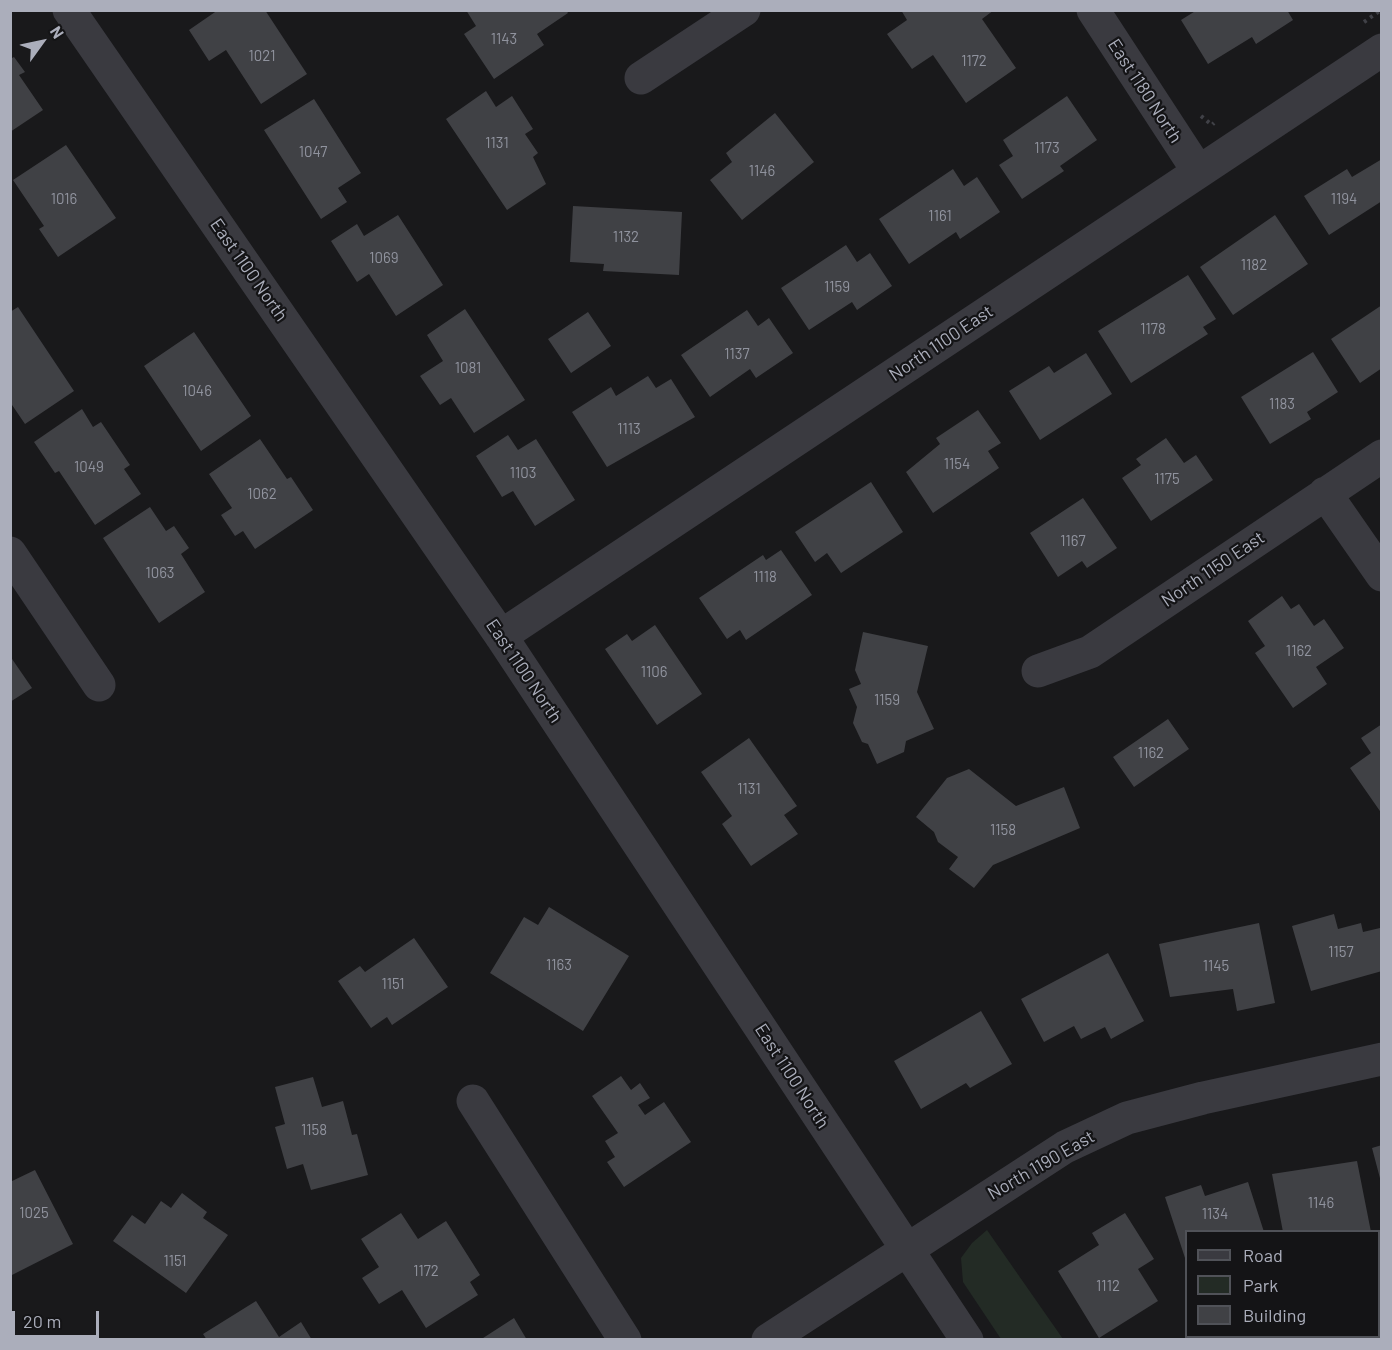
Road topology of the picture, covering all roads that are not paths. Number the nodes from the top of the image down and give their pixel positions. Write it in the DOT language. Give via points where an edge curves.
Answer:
graph roads {
  1 [pos="69,10"];
  2 [pos="744,10"];
  3 [pos="1093,10"];
  4 [pos="1382,50"];
  5 [pos="641,78"];
  6 [pos="1198,171"];
  7 [pos="1382,456"];
  8 [pos="1325,494"];
  9 [pos="10,553"];
  10 [pos="1382,575"];
  11 [pos="501,636"];
  12 [pos="1038,671"];
  13 [pos="99,685"];
  14 [pos="1382,1059"];
  15 [pos="472,1101"];
  16 [pos="907,1248"];
  17 [pos="625,1340"];
  18 [pos="768,1340"];
  19 [pos="967,1340"];
  1 -- 11 [label="street, East 1100 North"];
  2 -- 5 [label="street"];
  3 -- 6 [label="street, East 1180 North"];
  4 -- 6 [label="street, North 1100 East"];
  6 -- 11 [label="street, North 1100 East"];
  7 -- 8 [label="street, North 1150 East"];
  8 -- 10 [label="street"];
  8 -- 12 [label="street, North 1150 East" via="1090,652"];
  9 -- 13 [label="street"];
  11 -- 16 [label="street, East 1100 North"];
  14 -- 16 [label="street, North 1190 East" via="1127,1118 1065,1147"];
  15 -- 17 [label="street"];
  16 -- 18 [label="street, North 1190 East"];
  16 -- 19 [label="street, East 1100 North"];
}
